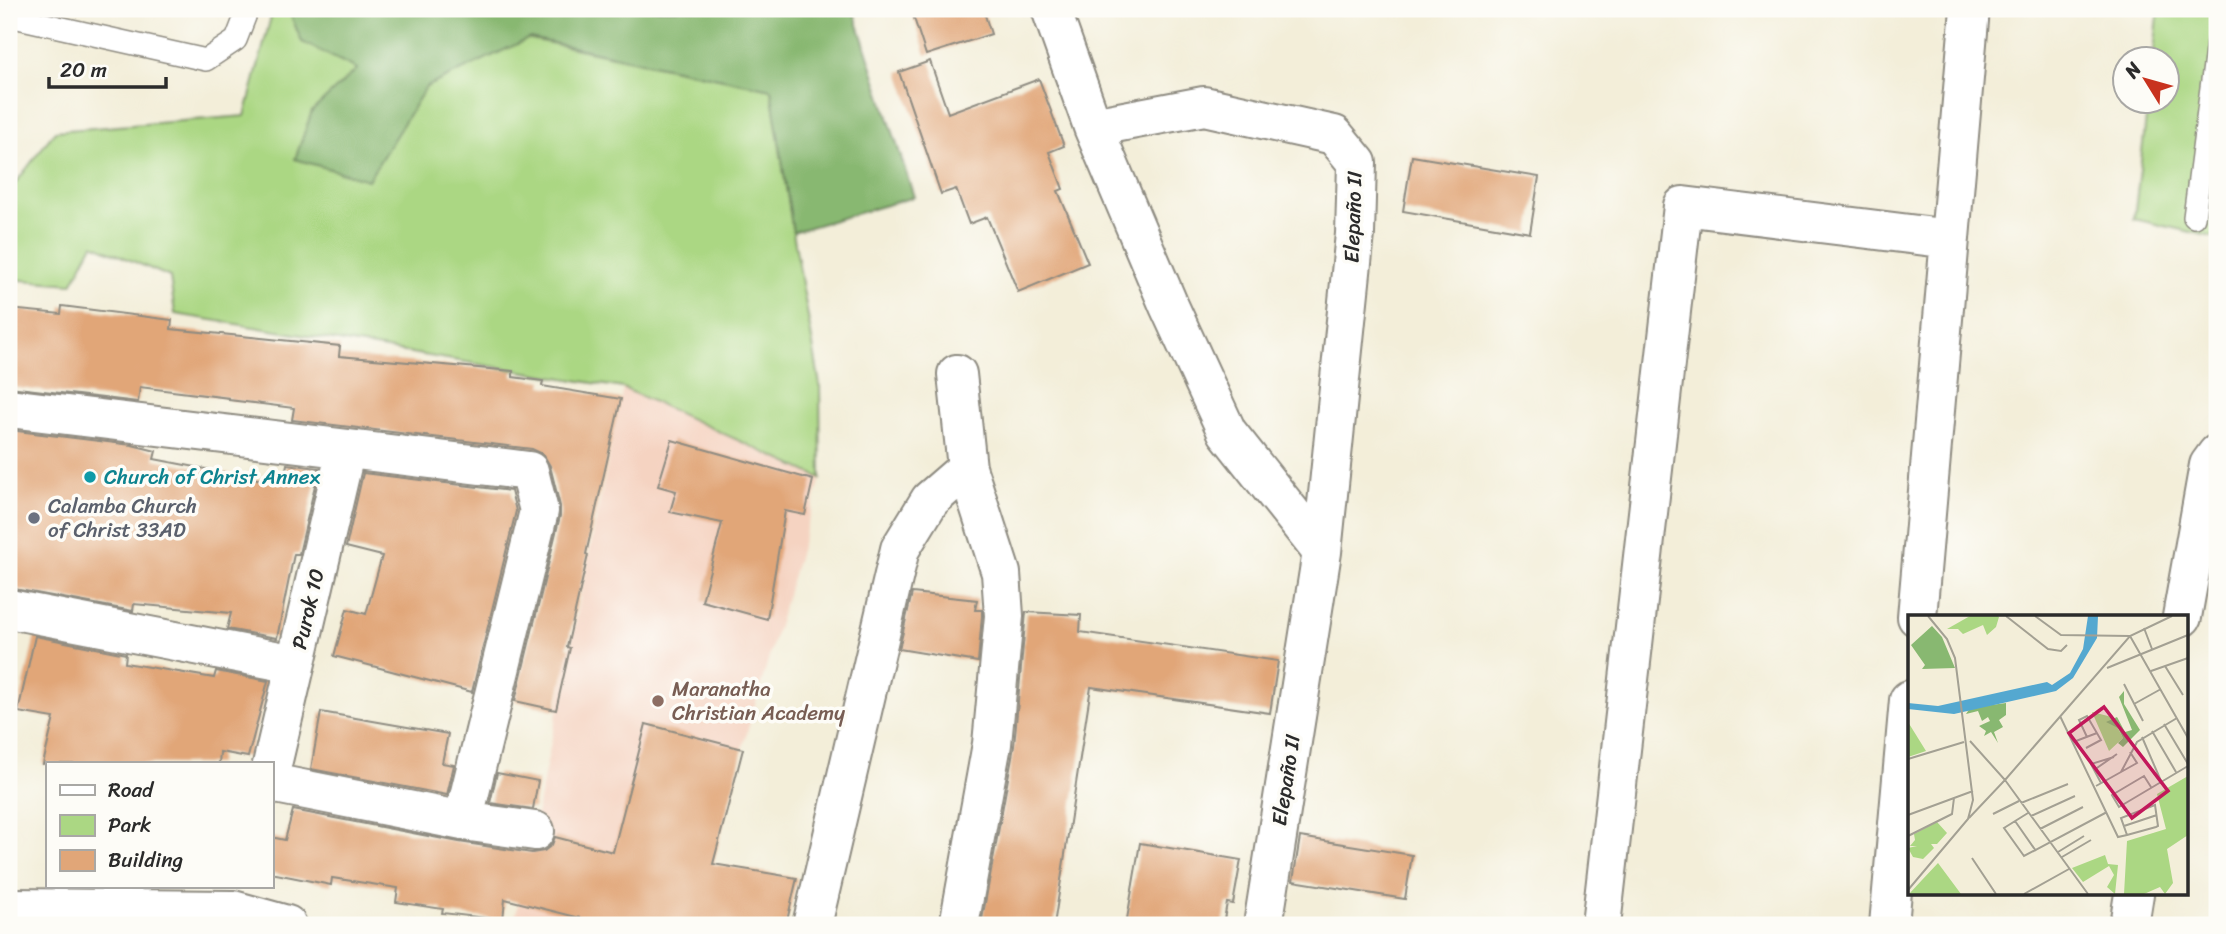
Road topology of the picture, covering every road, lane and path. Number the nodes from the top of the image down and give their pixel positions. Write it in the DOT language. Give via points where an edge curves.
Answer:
graph roads {
  1 [pos="248,9"];
  2 [pos="1051,9"];
  3 [pos="1970,9"];
  4 [pos="9,16"];
  5 [pos="2217,41"];
  6 [pos="1093,127"];
  7 [pos="2194,217"];
  8 [pos="1950,239"];
  9 [pos="957,374"];
  10 [pos="9,408"];
  11 [pos="346,449"];
  12 [pos="2217,454"];
  13 [pos="967,468"];
  14 [pos="1322,552"];
  15 [pos="9,609"];
  16 [pos="1917,615"];
  17 [pos="2182,615"];
  18 [pos="295,664"];
  19 [pos="1908,711"];
  20 [pos="273,762"];
  21 [pos="273,783"];
  22 [pos="463,821"];
  23 [pos="535,831"];
  24 [pos="2134,895"];
  25 [pos="237,899"];
  26 [pos="9,908"];
  27 [pos="287,925"];
  28 [pos="812,925"];
  29 [pos="960,925"];
  30 [pos="1263,925"];
  31 [pos="1601,925"];
  32 [pos="1889,925"];
  33 [pos="2129,925"];
  1 -- 4 [label="lane" via="236,40 206,60"];
  2 -- 6 [label="street"];
  3 -- 8 [label="street"];
  5 -- 7 [label="lane"];
  6 -- 14 [label="street" via="1227,432"];
  6 -- 14 [label="street, Elepaño II" via="1204,106 1334,135 1357,163 1355,234"];
  8 -- 16 [label="street"];
  8 -- 31 [label="street" via="1684,205"];
  9 -- 13 [label="street"];
  10 -- 11 [label="street"];
  11 -- 18 [label="street, Purok 10"];
  11 -- 22 [label="street" via="529,471 539,511"];
  12 -- 17 [label="street" via="2209,465"];
  13 -- 28 [label="street" via="930,500 900,549"];
  13 -- 29 [label="street" via="1002,573 1004,616 992,744"];
  14 -- 30 [label="street, Elepaño II"];
  15 -- 18 [label="street"];
  18 -- 20 [label="street, Purok 10"];
  19 -- 32 [label="street"];
  21 -- 22 [label="street"];
  22 -- 23 [label="street"];
  24 -- 33 [label="street"];
  25 -- 26 [label="street"];
  25 -- 27 [label="street"];
}
